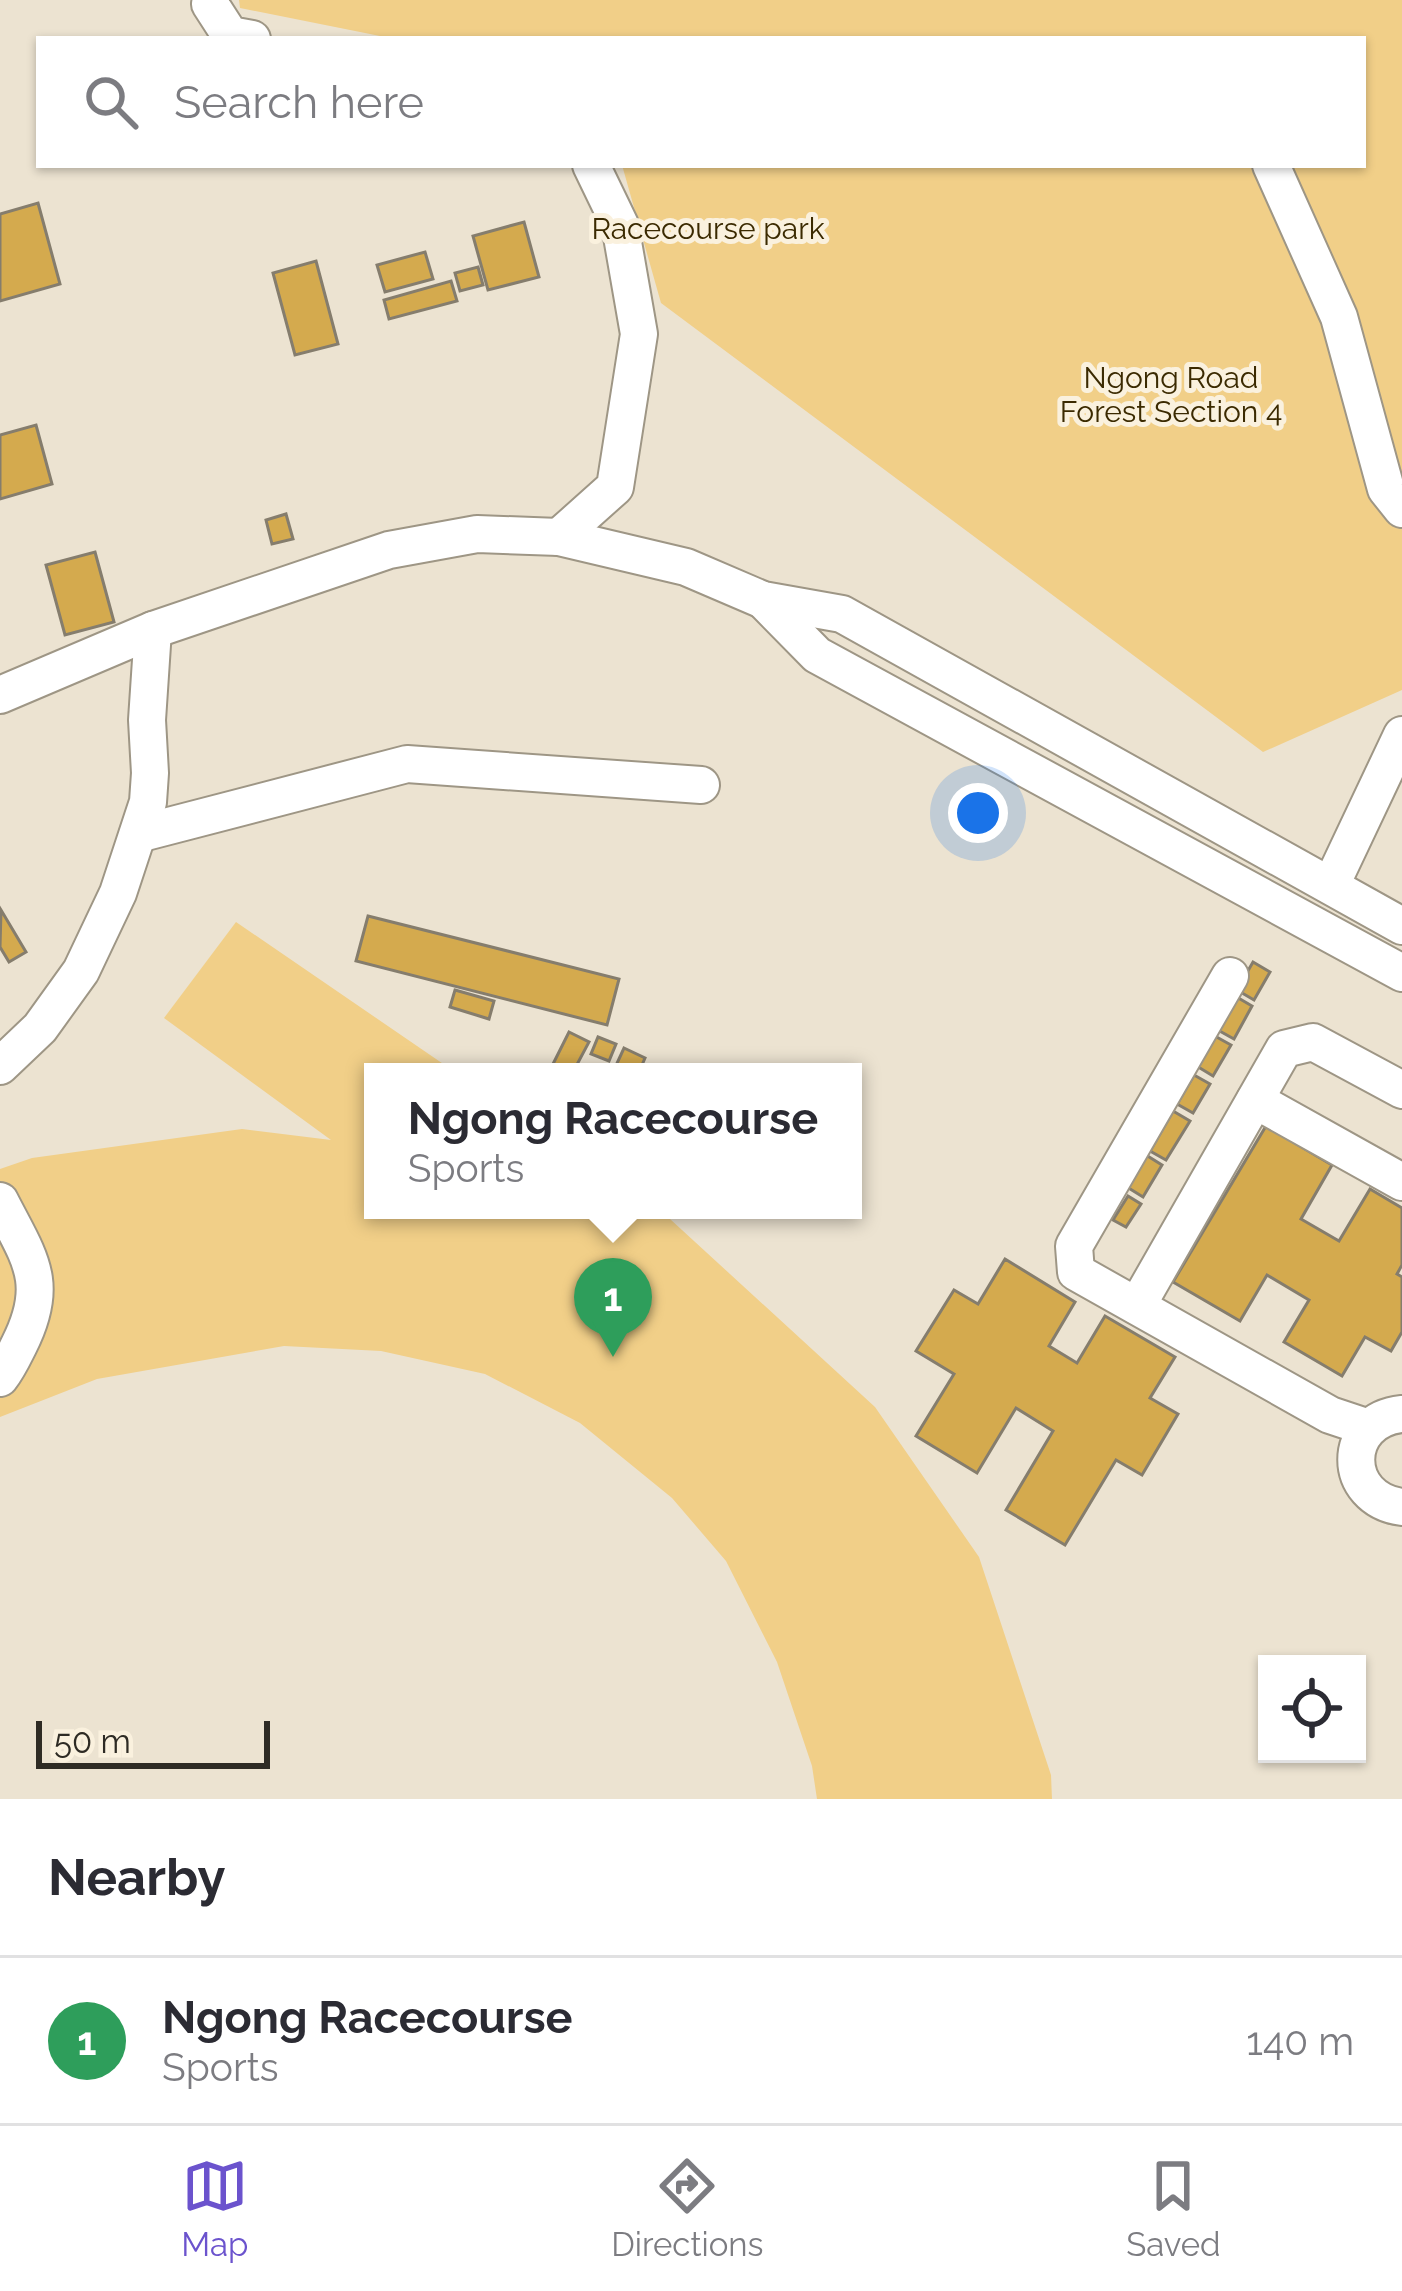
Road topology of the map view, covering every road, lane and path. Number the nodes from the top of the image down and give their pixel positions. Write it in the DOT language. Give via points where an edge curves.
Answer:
graph roads {
  1 [pos="211,0"];
  2 [pos="236,36"];
  3 [pos="592,168"];
  4 [pos="1272,168"];
  5 [pos="1402,509"];
  6 [pos="559,538"];
  7 [pos="763,600"];
  8 [pos="153,630"];
  9 [pos="0,695"];
  10 [pos="1402,735"];
  11 [pos="701,785"];
  12 [pos="138,834"];
  13 [pos="1331,885"];
  14 [pos="1402,926"];
  15 [pos="1402,974"];
  16 [pos="1230,976"];
  17 [pos="0,1066"];
  18 [pos="1402,1090"];
  19 [pos="1255,1100"];
  20 [pos="1402,1182"];
  21 [pos="0,1201"];
  22 [pos="1137,1306"];
  23 [pos="0,1378"];
  24 [pos="1385,1421"];
  25 [pos="1402,1507"];
  1 -- 2 [label="lane"];
  3 -- 6 [label="lane" via="620,225 639,334 615,487"];
  4 -- 5 [label="lane" via="1339,317 1386,488"];
  6 -- 7 [label="lane" via="686,567"];
  6 -- 8 [label="lane" via="477,534 389,550"];
  7 -- 13 [label="lane" via="842,614"];
  7 -- 15 [label="lane" via="817,656"];
  8 -- 9 [label="lane"];
  8 -- 12 [label="lane" via="148,802"];
  10 -- 13 [label="lane"];
  11 -- 12 [label="lane" via="407,764"];
  12 -- 17 [label="lane" via="81,971"];
  13 -- 14 [label="lane"];
  16 -- 22 [label="lane" via="1075,1246 1076,1272"];
  18 -- 19 [label="lane" via="1313,1042 1284,1049"];
  19 -- 20 [label="lane"];
  19 -- 22 [label="lane"];
  21 -- 23 [label="lane" via="37,1288 32,1320"];
  22 -- 24 [label="lane" via="1330,1415"];
  24 -- 25 [label="lane" via="1360,1441 1357,1470 1372,1496"];
}
